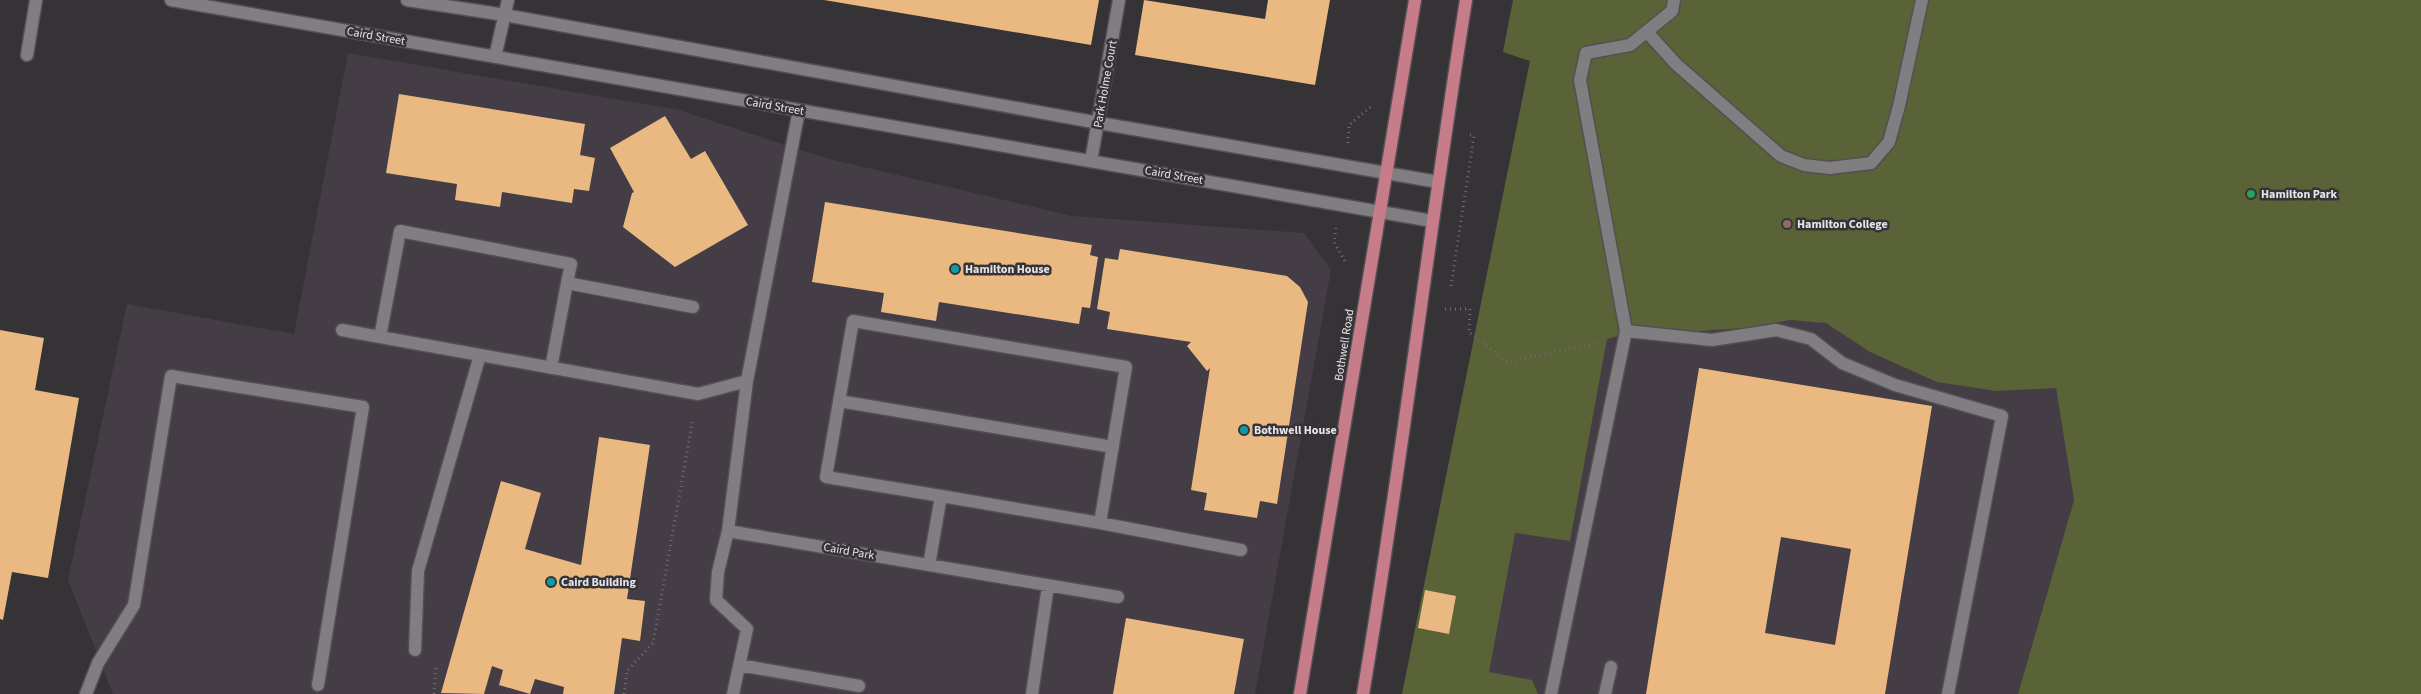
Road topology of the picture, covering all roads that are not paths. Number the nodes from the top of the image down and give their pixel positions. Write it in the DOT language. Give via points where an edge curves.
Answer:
graph roads {
  1 [pos="36,0"];
  2 [pos="171,0"];
  3 [pos="407,0"];
  4 [pos="508,0"];
  5 [pos="1415,0"];
  6 [pos="1466,0"];
  7 [pos="1674,0"];
  8 [pos="1922,0"];
  9 [pos="1119,3"];
  10 [pos="505,15"];
  11 [pos="1647,32"];
  12 [pos="27,55"];
  13 [pos="494,57"];
  14 [pos="799,110"];
  15 [pos="1099,124"];
  16 [pos="1091,160"];
  17 [pos="1388,173"];
  18 [pos="1438,182"];
  19 [pos="1380,211"];
  20 [pos="1432,221"];
  21 [pos="567,283"];
  22 [pos="693,307"];
  23 [pos="342,330"];
  24 [pos="1625,335"];
  25 [pos="380,337"];
  26 [pos="480,355"];
  27 [pos="551,368"];
  28 [pos="747,381"];
  29 [pos="839,401"];
  30 [pos="1113,447"];
  31 [pos="941,496"];
  32 [pos="1100,523"];
  33 [pos="728,531"];
  34 [pos="1241,550"];
  35 [pos="929,565"];
  36 [pos="1048,586"];
  37 [pos="1118,597"];
  38 [pos="415,650"];
  39 [pos="739,665"];
  40 [pos="1610,667"];
  41 [pos="318,685"];
  42 [pos="859,686"];
  43 [pos="86,694"];
  44 [pos="733,694"];
  45 [pos="1032,694"];
  46 [pos="1300,694"];
  47 [pos="1363,694"];
  48 [pos="1551,694"];
  49 [pos="1605,694"];
  50 [pos="1948,694"];
  1 -- 12 [label="street"];
  2 -- 13 [label="street, Caird Street"];
  3 -- 10 [label="street"];
  4 -- 10 [label="street"];
  5 -- 17 [label="main road, Bothwell Road"];
  6 -- 18 [label="main road"];
  7 -- 11 [label="street" via="1672,11"];
  8 -- 11 [label="street" via="1889,142 1871,163 1830,168 1804,165 1781,156 1676,64"];
  9 -- 15 [label="street, Park Holme Court"];
  10 -- 13 [label="street"];
  10 -- 15 [label="street"];
  11 -- 24 [label="street" via="1630,45 1586,53 1580,80"];
  13 -- 14 [label="street, Caird Street"];
  14 -- 16 [label="street, Caird Street"];
  14 -- 28 [label="street"];
  15 -- 16 [label="street, Park Holme Court"];
  15 -- 17 [label="street"];
  16 -- 19 [label="street, Caird Street"];
  17 -- 18 [label="street"];
  17 -- 19 [label="main road, Bothwell Road"];
  18 -- 20 [label="main road"];
  19 -- 20 [label="street, Caird Street"];
  19 -- 46 [label="main road, Bothwell Road"];
  20 -- 47 [label="main road"];
  21 -- 22 [label="street"];
  21 -- 25 [label="street" via="570,264 400,231"];
  21 -- 27 [label="street"];
  23 -- 25 [label="street"];
  24 -- 48 [label="street"];
  24 -- 50 [label="street" via="1712,340 1776,330 1811,339 1842,363 1895,385 2002,416"];
  25 -- 26 [label="street"];
  26 -- 27 [label="street"];
  26 -- 38 [label="street" via="418,571"];
  27 -- 28 [label="street" via="698,394"];
  28 -- 33 [label="street"];
  29 -- 30 [label="street"];
  29 -- 30 [label="street" via="853,321 1126,367"];
  29 -- 31 [label="street" via="826,477"];
  30 -- 32 [label="street"];
  31 -- 32 [label="street"];
  31 -- 35 [label="street"];
  32 -- 34 [label="street"];
  33 -- 35 [label="street, Caird Park"];
  33 -- 39 [label="street" via="718,572 716,600 747,629"];
  35 -- 36 [label="street, Caird Park"];
  36 -- 37 [label="street, Caird Park"];
  36 -- 45 [label="street"];
  39 -- 42 [label="street"];
  39 -- 44 [label="street"];
  40 -- 49 [label="street"];
  41 -- 43 [label="street" via="363,408 171,376 134,605 98,663"];
}
